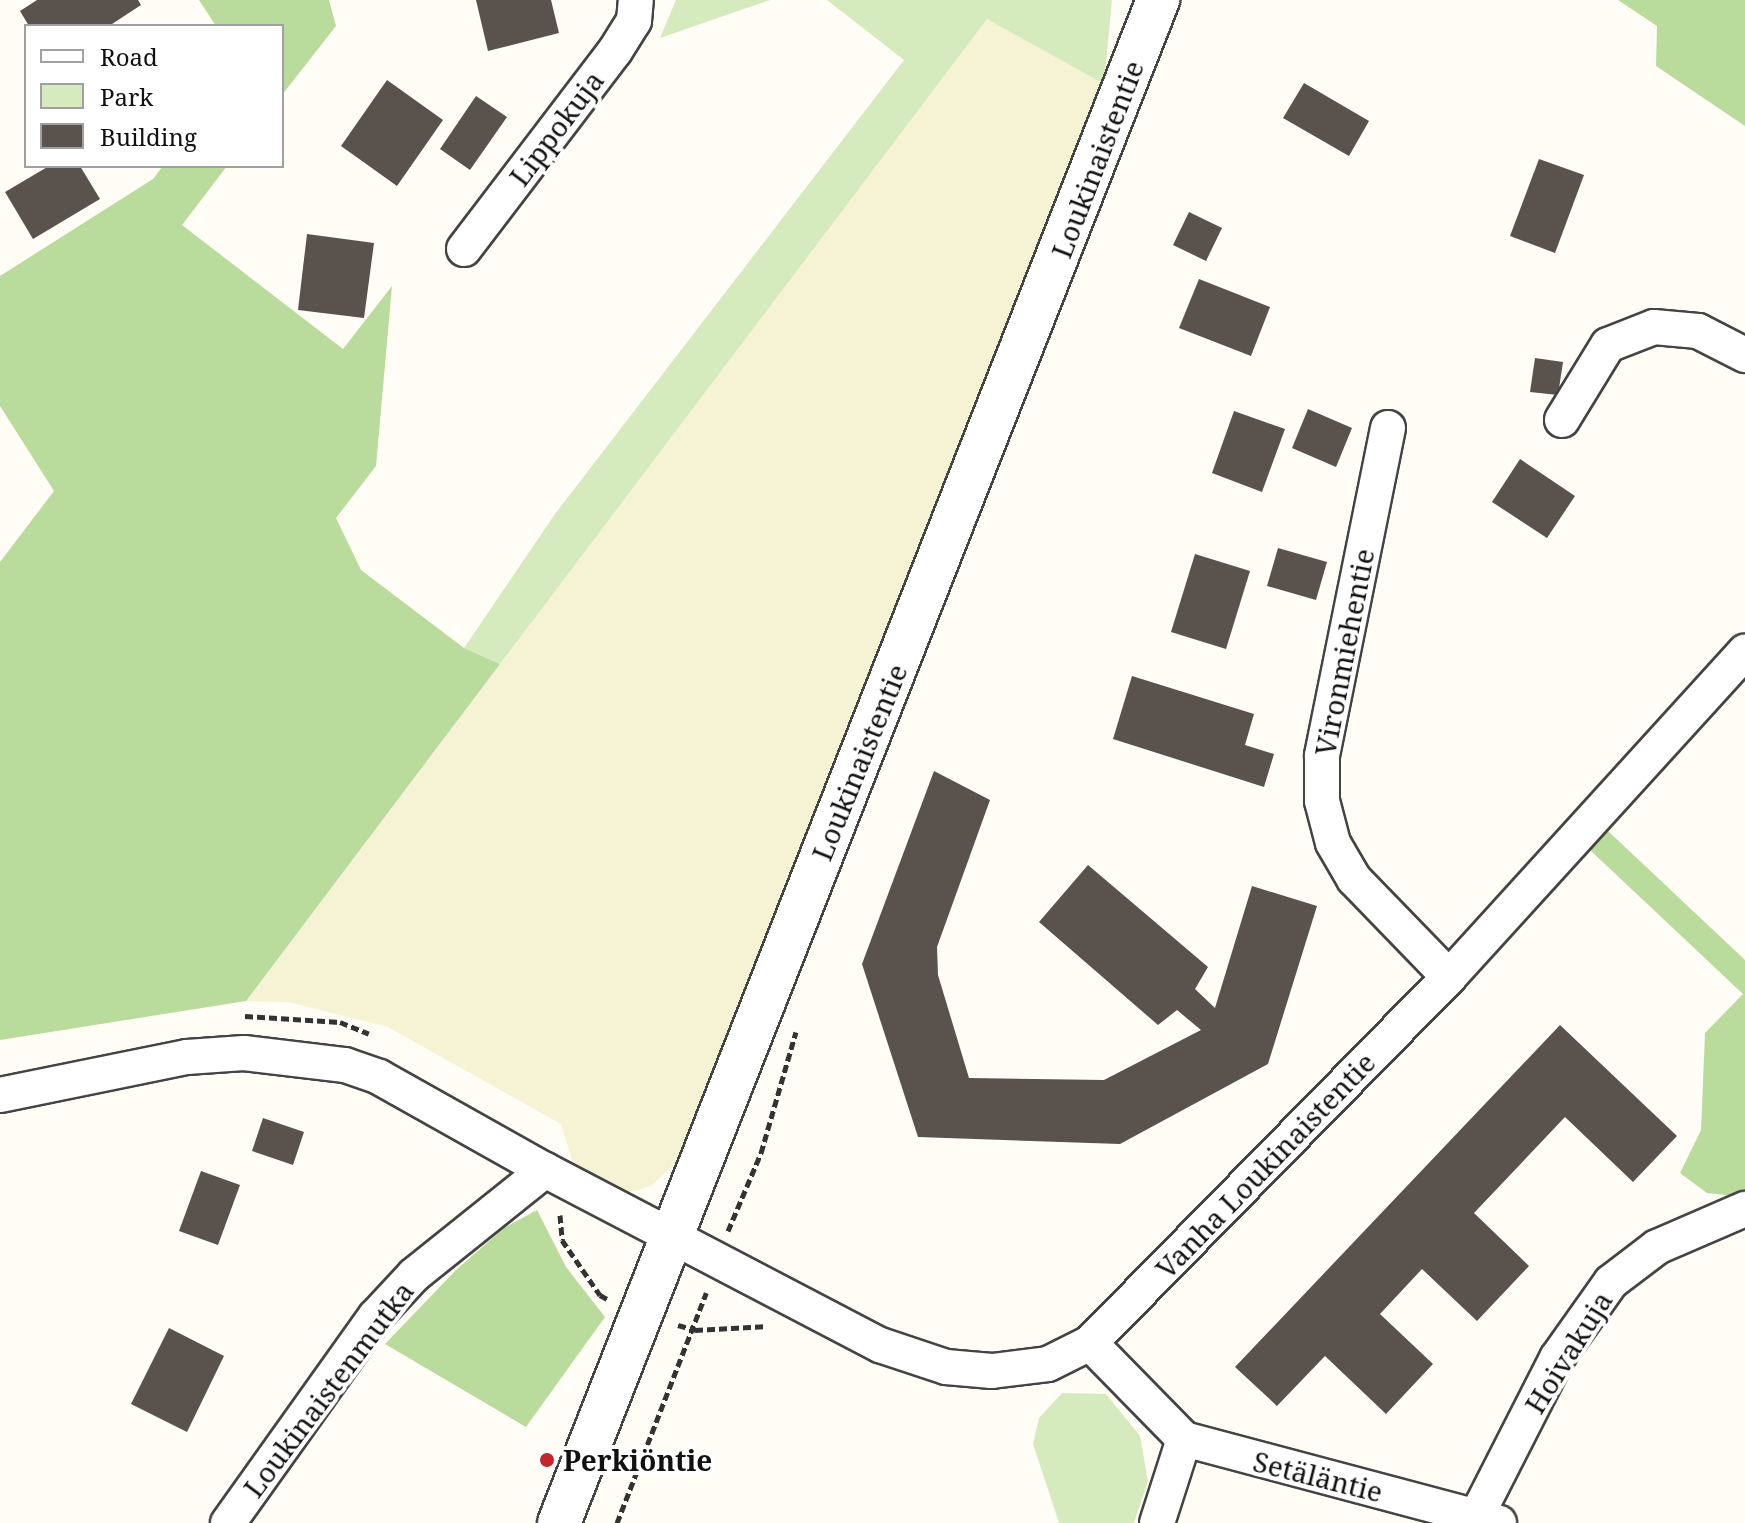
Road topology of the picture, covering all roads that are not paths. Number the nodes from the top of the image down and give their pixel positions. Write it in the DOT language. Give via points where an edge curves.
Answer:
graph roads {
  1 [pos="636,0"];
  2 [pos="1158,0"];
  3 [pos="464,249"];
  4 [pos="1745,355"];
  5 [pos="1562,420"];
  6 [pos="1388,428"];
  7 [pos="1745,652"];
  8 [pos="1449,977"];
  9 [pos="0,1095"];
  10 [pos="545,1170"];
  11 [pos="1745,1209"];
  12 [pos="672,1237"];
  13 [pos="1090,1343"];
  14 [pos="1184,1439"];
  15 [pos="1483,1520"];
  16 [pos="228,1523"];
  17 [pos="559,1523"];
  18 [pos="1157,1523"];
  1 -- 3 [label="street, Lippokuja" via="634,21 615,51"];
  2 -- 12 [label="street, Loukinaistentie"];
  4 -- 5 [label="street" via="1698,331 1654,327 1608,345"];
  6 -- 8 [label="street, Vironmiehentie" via="1322,756 1322,801 1333,843 1354,879"];
  7 -- 8 [label="street, Vanha Loukinaistentie"];
  8 -- 13 [label="street, Vanha Loukinaistentie"];
  9 -- 10 [label="street" via="187,1057 308,1057 379,1077"];
  10 -- 12 [label="street"];
  10 -- 16 [label="street, Loukinaistenmutka" via="414,1275 375,1317"];
  11 -- 15 [label="street, Hoivakuja" via="1657,1247 1611,1282 1557,1358"];
  12 -- 13 [label="street, Vanha Loukinaistentie" via="880,1345 946,1367 992,1371 1048,1364"];
  12 -- 17 [label="street, Loukinaistentie"];
  13 -- 14 [label="street"];
  14 -- 15 [label="street, Setäläntie"];
  14 -- 18 [label="street"];
}
